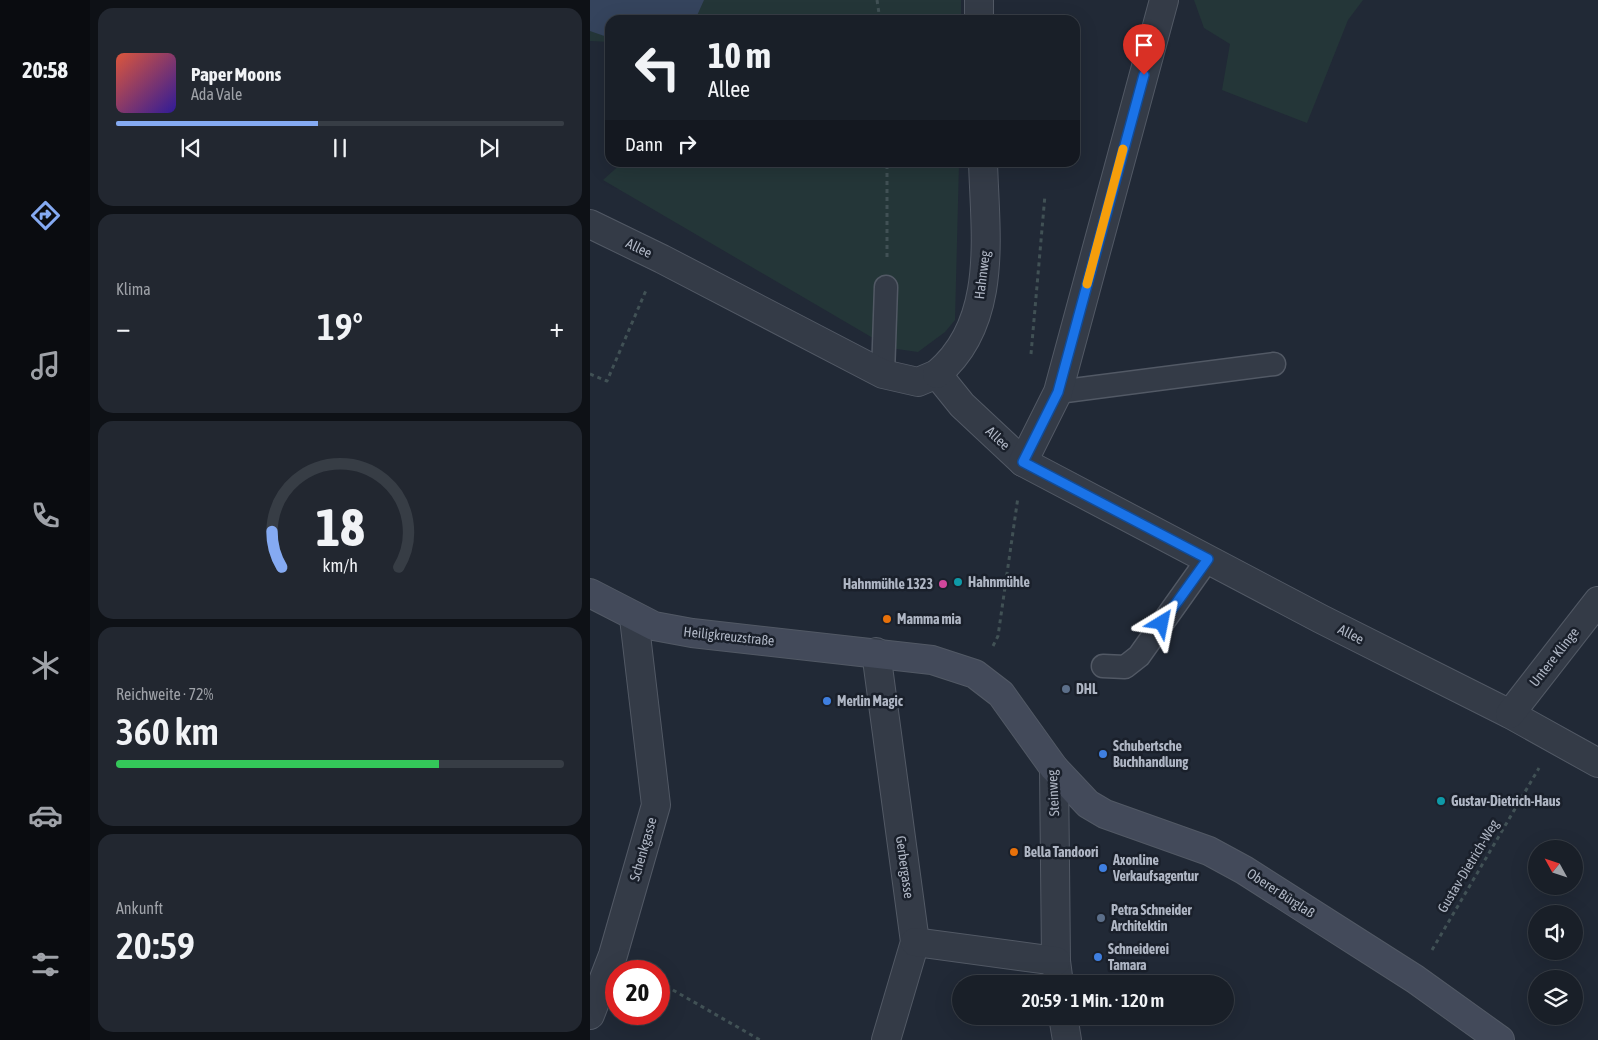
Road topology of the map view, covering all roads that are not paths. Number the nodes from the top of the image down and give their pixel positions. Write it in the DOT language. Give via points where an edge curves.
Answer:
graph roads {
  1 [pos="979,0"];
  2 [pos="1164,0"];
  3 [pos="979,15"];
  4 [pos="983,167"];
  5 [pos="590,224"];
  6 [pos="886,287"];
  7 [pos="1274,364"];
  8 [pos="883,374"];
  9 [pos="938,374"];
  10 [pos="1058,392"];
  11 [pos="1023,462"];
  12 [pos="1208,559"];
  13 [pos="590,594"];
  14 [pos="1598,601"];
  15 [pos="634,618"];
  16 [pos="876,652"];
  17 [pos="1104,666"];
  18 [pos="1510,714"];
  19 [pos="1598,763"];
  20 [pos="1054,768"];
  21 [pos="915,942"];
  22 [pos="1057,972"];
  23 [pos="590,1015"];
  24 [pos="1064,1025"];
  25 [pos="886,1040"];
  26 [pos="1067,1040"];
  27 [pos="1500,1040"];
  1 -- 3 [label="street"];
  2 -- 10 [label="street"];
  4 -- 9 [label="street, Hahnweg" via="986,246 983,292 970,334 954,360"];
  5 -- 8 [label="street, Allee"];
  6 -- 8 [label="lane"];
  7 -- 10 [label="lane"];
  8 -- 9 [label="street, Allee" via="918,382"];
  9 -- 11 [label="street, Allee" via="962,405"];
  10 -- 11 [label="street"];
  11 -- 12 [label="street, Allee"];
  12 -- 17 [label="lane" via="1139,656 1125,667"];
  12 -- 18 [label="street, Allee"];
  13 -- 15 [label="street, Heiligkreuzstraße"];
  14 -- 18 [label="street, Untere Klinge"];
  15 -- 16 [label="street, Heiligkreuzstraße" via="654,626 692,633"];
  15 -- 23 [label="street, Schenkgasse" via="656,805 613,955"];
  16 -- 20 [label="street, Steinweg" via="932,660 975,674 1001,694"];
  16 -- 21 [label="street, Gerbergasse"];
  18 -- 19 [label="street, Allee"];
  20 -- 22 [label="street, Steinweg"];
  20 -- 27 [label="street, Oberer Bürglaß" via="1088,804 1105,814 1126,819 1230,862 1415,979"];
  21 -- 22 [label="street"];
  21 -- 25 [label="street"];
  24 -- 26 [label="street"];
}
